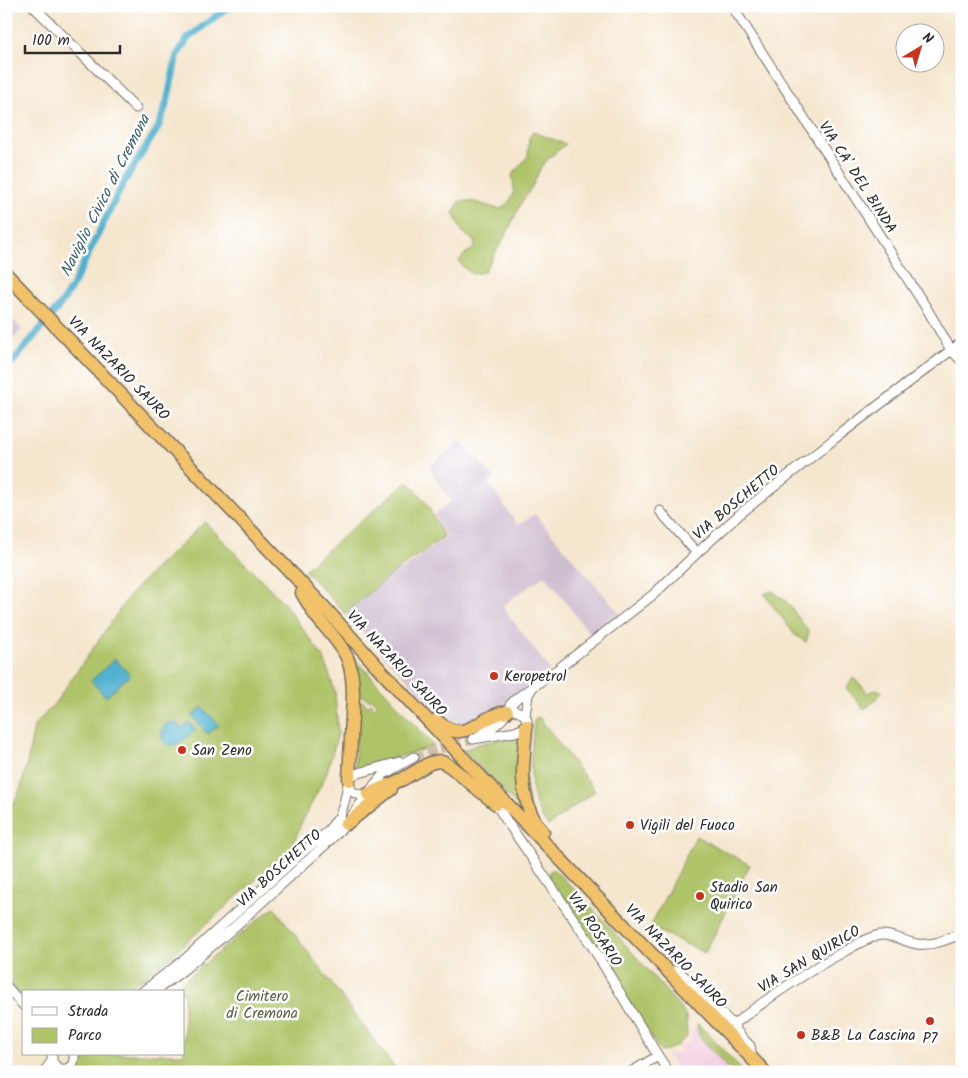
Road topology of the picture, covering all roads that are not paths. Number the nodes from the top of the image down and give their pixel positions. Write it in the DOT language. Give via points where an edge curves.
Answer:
graph roads {
  1 [pos="33,6"];
  2 [pos="732,6"];
  3 [pos="136,108"];
  4 [pos="6,274"];
  5 [pos="6,285"];
  6 [pos="42,317"];
  7 [pos="962,342"];
  8 [pos="951,350"];
  9 [pos="962,361"];
  10 [pos="6,508"];
  11 [pos="660,510"];
  12 [pos="6,512"];
  13 [pos="697,553"];
  14 [pos="302,593"];
  15 [pos="533,688"];
  16 [pos="418,710"];
  17 [pos="509,711"];
  18 [pos="526,721"];
  19 [pos="403,779"];
  20 [pos="349,780"];
  21 [pos="368,794"];
  22 [pos="496,804"];
  23 [pos="346,824"];
  24 [pos="549,848"];
  25 [pos="962,934"];
  26 [pos="668,971"];
  27 [pos="6,986"];
  28 [pos="145,990"];
  29 [pos="157,990"];
  30 [pos="22,1004"];
  31 [pos="734,1025"];
  32 [pos="52,1056"];
  33 [pos="75,1056"];
  34 [pos="658,1056"];
  35 [pos="752,1058"];
  36 [pos="62,1070"];
  37 [pos="44,1072"];
  38 [pos="631,1072"];
  39 [pos="668,1072"];
  40 [pos="753,1072"];
  41 [pos="765,1072"];
  1 -- 3 [label="street"];
  2 -- 8 [label="street, VIA CA' DEL BINDA"];
  4 -- 6 [label="highway, VIA NAZARIO SAURO"];
  5 -- 6 [label="highway, VIA NAZARIO SAURO"];
  6 -- 14 [label="highway, VIA NAZARIO SAURO" via="50,331"];
  6 -- 16 [label="highway, VIA NAZARIO SAURO" via="72,342"];
  7 -- 8 [label="street, VIA BOSCHETTO"];
  8 -- 9 [label="street, VIA CA' DEL BINDA"];
  8 -- 13 [label="street, VIA BOSCHETTO" via="747,509"];
  10 -- 12 [label="street"];
  11 -- 13 [label="street"];
  13 -- 15 [label="street, VIA BOSCHETTO" via="654,594"];
  14 -- 20 [label="highway" via="348,659 353,682"];
  14 -- 22 [label="highway, VIA NAZARIO SAURO" via="385,687"];
  15 -- 17 [label="street, VIA BOSCHETTO" via="517,698"];
  15 -- 18 [label="street" via="528,695"];
  16 -- 17 [label="highway" via="426,711 444,727 457,732"];
  16 -- 24 [label="highway, VIA NAZARIO SAURO"];
  17 -- 18 [label="street" via="516,711"];
  17 -- 18 [label="street, VIA BOSCHETTO" via="496,725 473,740 520,731"];
  18 -- 24 [label="highway" via="523,782 527,804 537,826 549,840"];
  19 -- 21 [label="highway"];
  19 -- 22 [label="highway" via="439,761"];
  19 -- 23 [label="highway"];
  20 -- 21 [label="street" via="354,793"];
  20 -- 21 [label="street, VIA BOSCHETTO" via="355,774 414,757 384,774"];
  20 -- 28 [label="street, VIA BOSCHETTO" via="340,816 326,833 184,960"];
  21 -- 23 [label="street, VIA BOSCHETTO"];
  22 -- 34 [label="street, VIA ROSARIO" via="592,946"];
  22 -- 40 [label="highway, VIA NAZARIO SAURO"];
  23 -- 29 [label="street, VIA BOSCHETTO" via="231,930"];
  24 -- 26 [label="highway, VIA NAZARIO SAURO"];
  25 -- 31 [label="street, VIA SAN QUIRICO" via="935,944 918,944 881,935 867,939 765,1000"];
  26 -- 31 [label="street" via="678,971"];
  26 -- 35 [label="highway, VIA NAZARIO SAURO"];
  27 -- 30 [label="street"];
  31 -- 35 [label="street" via="750,1046"];
  32 -- 36 [label="street" via="56,1067"];
  32 -- 37 [label="street"];
  33 -- 36 [label="street" via="71,1066"];
  34 -- 38 [label="street"];
  34 -- 39 [label="street, VIA ROSARIO"];
  35 -- 41 [label="highway, VIA NAZARIO SAURO"];
}
